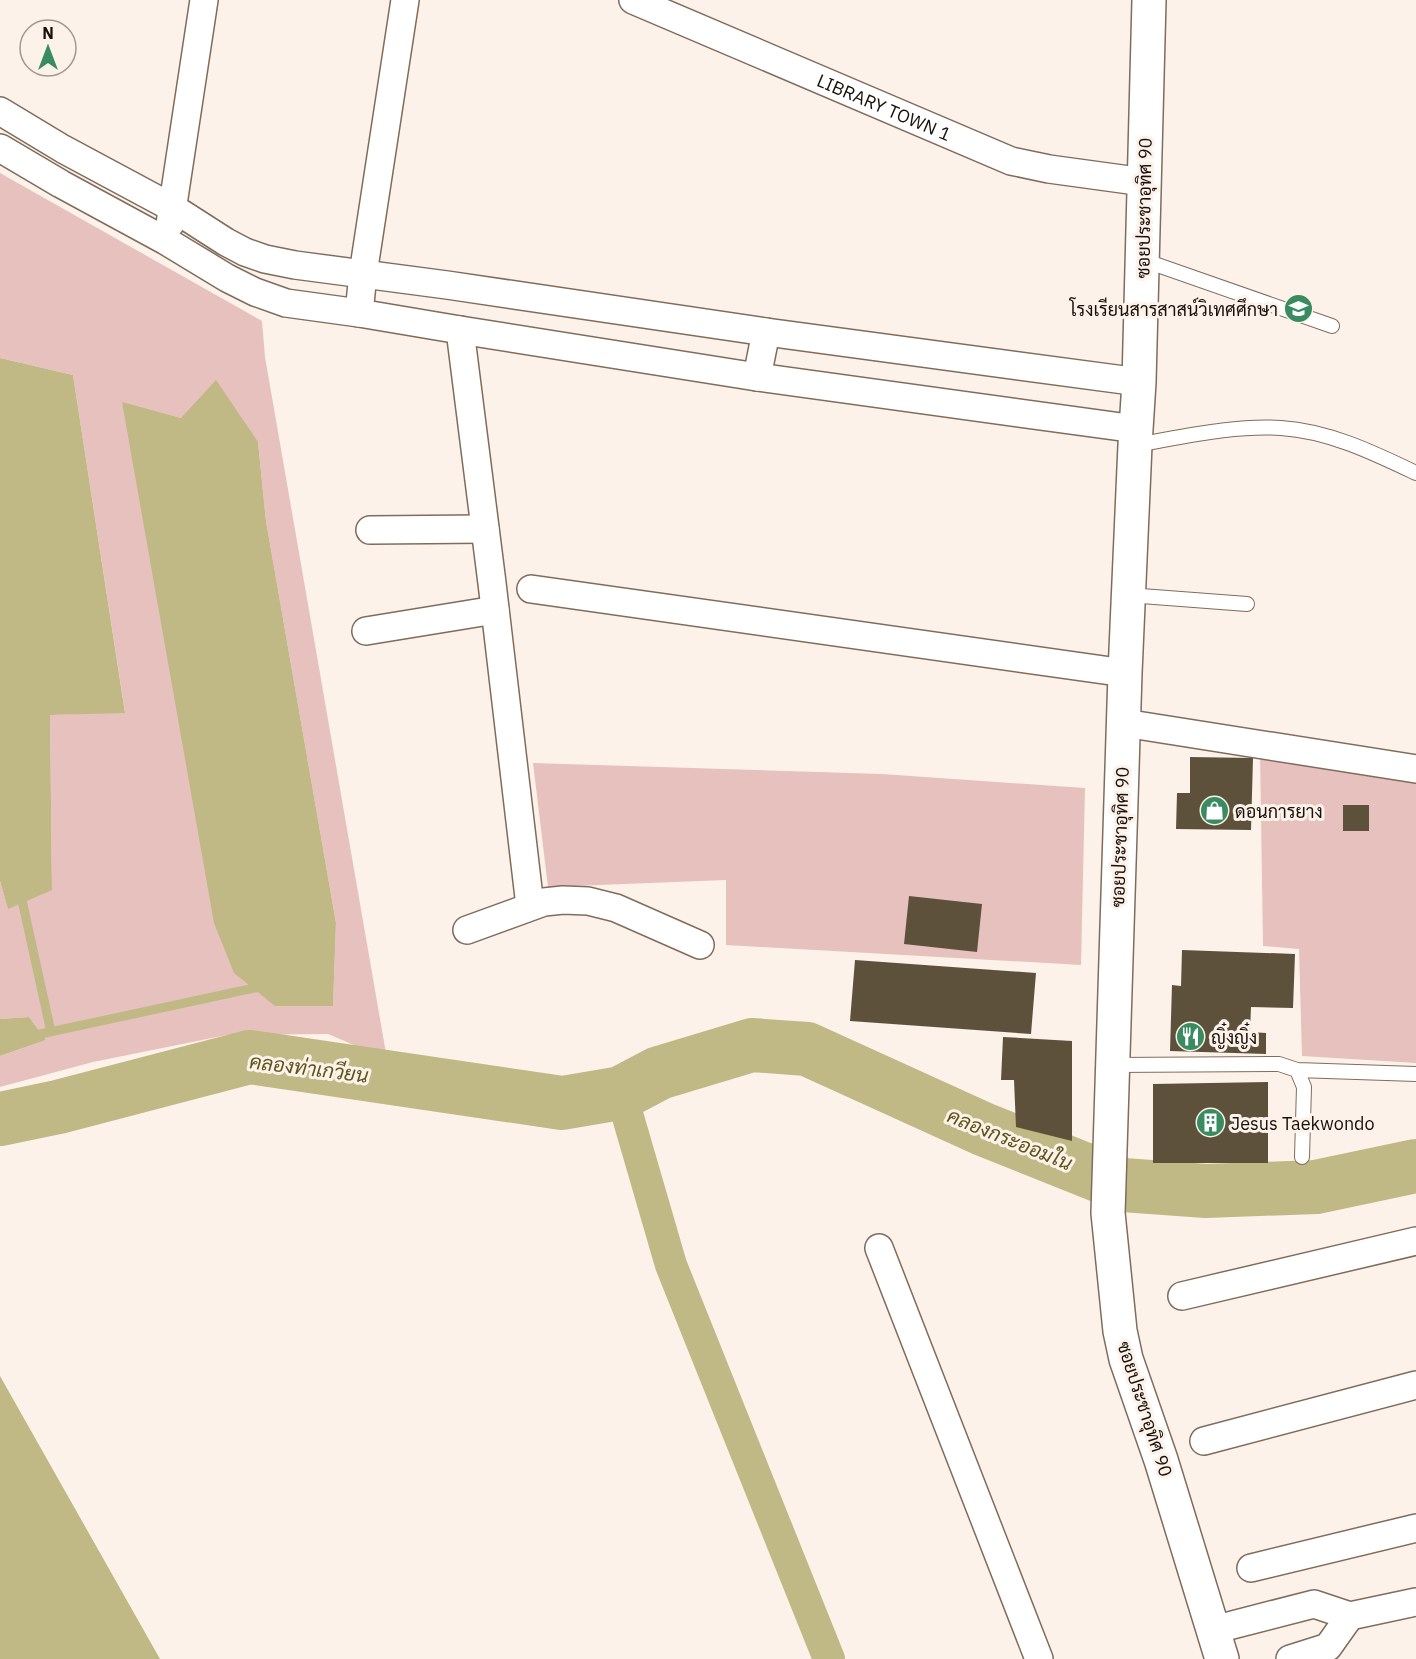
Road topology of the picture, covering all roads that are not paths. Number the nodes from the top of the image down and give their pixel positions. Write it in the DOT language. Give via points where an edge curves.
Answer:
graph roads {
  1 [pos="204,0"];
  2 [pos="405,0"];
  3 [pos="633,0"];
  4 [pos="1149,0"];
  5 [pos="0,111"];
  6 [pos="0,148"];
  7 [pos="1144,182"];
  8 [pos="173,208"];
  9 [pos="166,241"];
  10 [pos="1143,260"];
  11 [pos="363,274"];
  12 [pos="359,313"];
  13 [pos="1332,326"];
  14 [pos="460,330"];
  15 [pos="766,332"];
  16 [pos="757,377"];
  17 [pos="1139,382"];
  18 [pos="1135,437"];
  19 [pos="1416,473"];
  20 [pos="485,529"];
  21 [pos="370,530"];
  22 [pos="531,589"];
  23 [pos="1128,595"];
  24 [pos="1247,604"];
  25 [pos="495,610"];
  26 [pos="366,631"];
  27 [pos="1125,673"];
  28 [pos="1124,723"];
  29 [pos="1416,768"];
  30 [pos="530,906"];
  31 [pos="467,930"];
  32 [pos="700,945"];
  33 [pos="1113,1065"];
  34 [pos="1297,1070"];
  35 [pos="1416,1074"];
  36 [pos="1302,1156"];
  37 [pos="1416,1241"];
  38 [pos="879,1248"];
  39 [pos="1182,1296"];
  40 [pos="1416,1385"];
  41 [pos="1204,1442"];
  42 [pos="1416,1528"];
  43 [pos="1251,1568"];
  44 [pos="1416,1602"];
  45 [pos="1350,1616"];
  46 [pos="1217,1645"];
  47 [pos="1039,1659"];
  48 [pos="1290,1659"];
  1 -- 8 [label="street"];
  2 -- 11 [label="street"];
  3 -- 7 [label="street, LIBRARY TOWN 1" via="1011,160"];
  4 -- 7 [label="street, ซอยประชาอุทิศ 90"];
  5 -- 8 [label="street"];
  6 -- 9 [label="street"];
  7 -- 10 [label="street, ซอยประชาอุทิศ 90"];
  8 -- 9 [label="street"];
  8 -- 11 [label="street" via="226,242 265,259"];
  9 -- 12 [label="street" via="255,292 286,303"];
  10 -- 13 [label="lane"];
  10 -- 17 [label="street, ซอยประชาอุทิศ 90"];
  11 -- 12 [label="street"];
  11 -- 15 [label="street"];
  12 -- 14 [label="street"];
  14 -- 16 [label="street"];
  14 -- 20 [label="street"];
  15 -- 16 [label="street"];
  15 -- 17 [label="street"];
  16 -- 18 [label="street"];
  17 -- 18 [label="street, ซอยประชาอุทิศ 90"];
  18 -- 19 [label="lane" via="1282,428 1329,436"];
  18 -- 23 [label="street, ซอยประชาอุทิศ 90"];
  20 -- 21 [label="street"];
  20 -- 25 [label="street"];
  22 -- 27 [label="street"];
  23 -- 24 [label="lane"];
  23 -- 27 [label="street, ซอยประชาอุทิศ 90"];
  25 -- 26 [label="street"];
  25 -- 30 [label="street"];
  27 -- 28 [label="street, ซอยประชาอุทิศ 90"];
  28 -- 29 [label="street"];
  28 -- 33 [label="street, ซอยประชาอุทิศ 90"];
  30 -- 31 [label="street"];
  30 -- 32 [label="street" via="588,901 616,908"];
  33 -- 34 [label="lane" via="1279,1064"];
  33 -- 46 [label="street, ซอยประชาอุทิศ 90" via="1108,1213 1120,1331"];
  34 -- 35 [label="lane"];
  34 -- 36 [label="lane" via="1304,1087"];
  37 -- 39 [label="street"];
  38 -- 47 [label="street"];
  40 -- 41 [label="street"];
  42 -- 43 [label="street"];
  44 -- 45 [label="street"];
  45 -- 46 [label="street" via="1314,1604"];
  45 -- 48 [label="street" via="1328,1647"];
}
